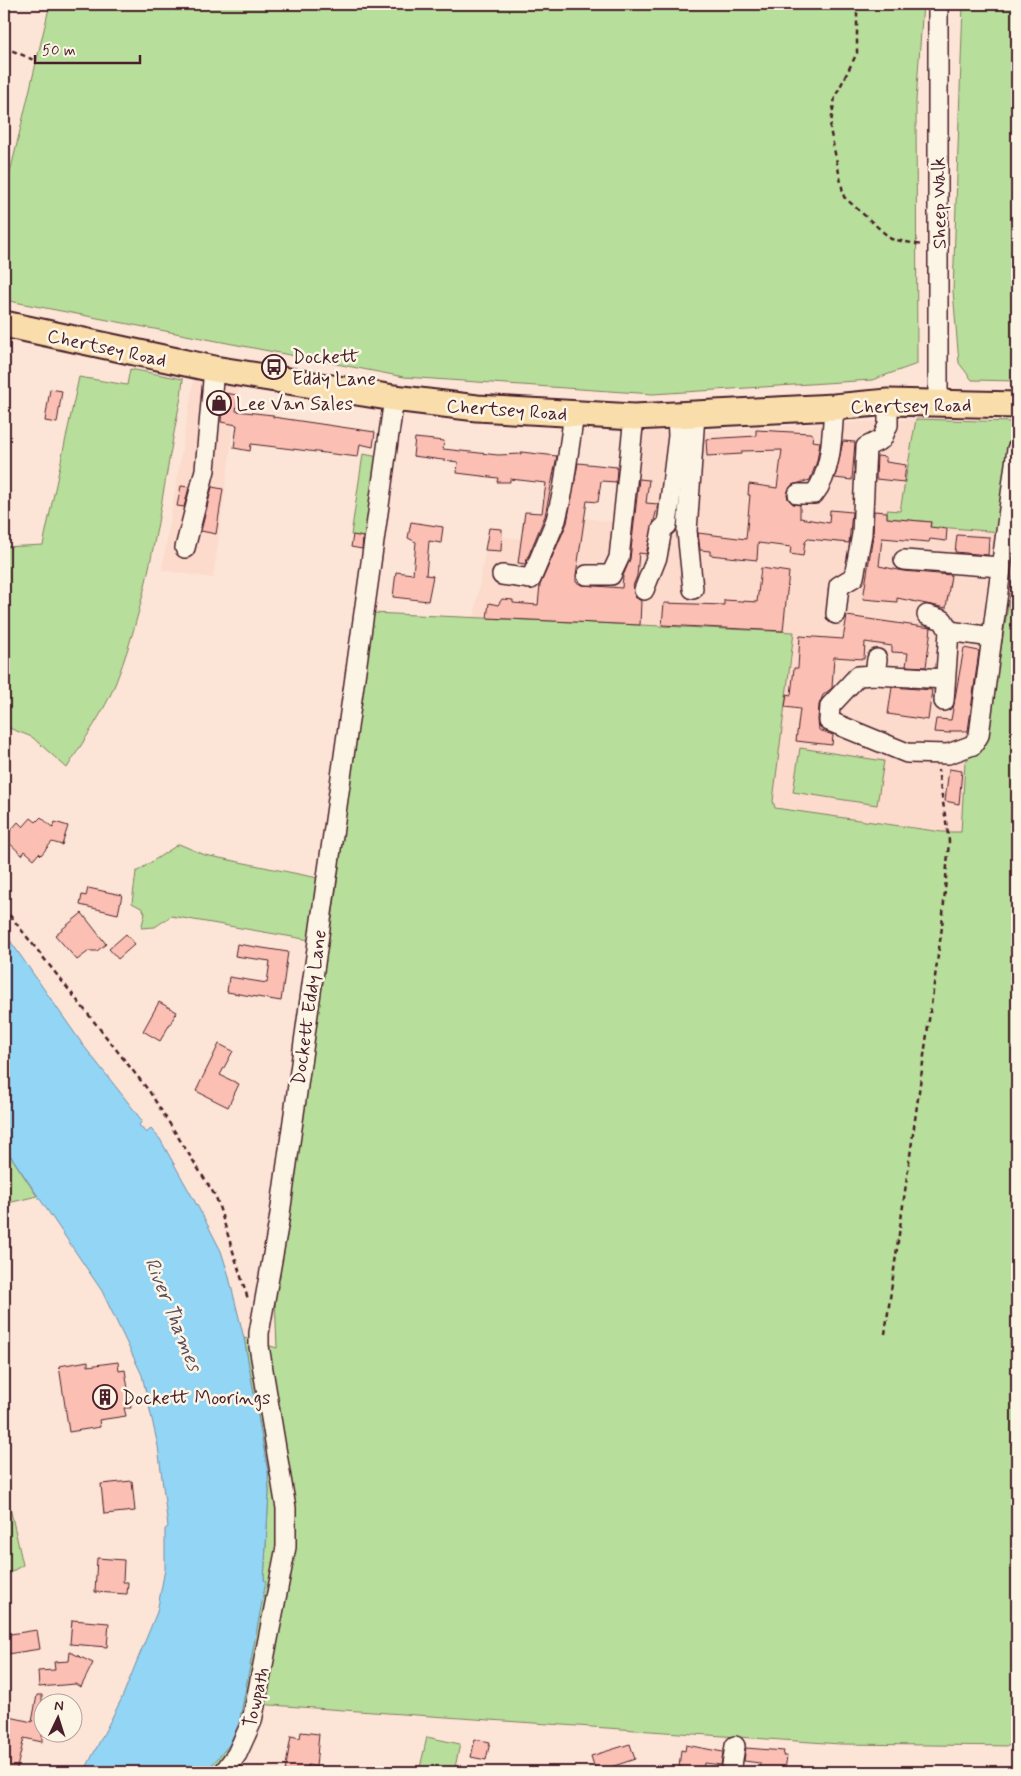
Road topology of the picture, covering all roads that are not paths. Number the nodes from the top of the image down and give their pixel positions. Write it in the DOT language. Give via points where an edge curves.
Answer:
graph roads {
  1 [pos="938,4"];
  2 [pos="4,324"];
  3 [pos="214,369"];
  4 [pos="394,398"];
  5 [pos="938,401"];
  6 [pos="888,402"];
  7 [pos="1017,405"];
  8 [pos="834,407"];
  9 [pos="574,414"];
  10 [pos="686,416"];
  11 [pos="634,418"];
  12 [pos="1017,449"];
  13 [pos="798,494"];
  14 [pos="185,548"];
  15 [pos="904,560"];
  16 [pos="1001,567"];
  17 [pos="502,575"];
  18 [pos="587,575"];
  19 [pos="693,589"];
  20 [pos="644,590"];
  21 [pos="836,614"];
  22 [pos="927,615"];
  23 [pos="949,631"];
  24 [pos="992,637"];
  25 [pos="945,679"];
  26 [pos="944,701"];
  27 [pos="273,1616"];
  28 [pos="735,1746"];
  29 [pos="224,1772"];
  30 [pos="732,1772"];
  1 -- 5 [label="street, Sheep Walk"];
  2 -- 3 [label="main road, Chertsey Road"];
  3 -- 4 [label="main road, Chertsey Road"];
  3 -- 14 [label="street" via="205,470"];
  4 -- 9 [label="main road, Chertsey Road" via="477,408"];
  4 -- 27 [label="street, Dockett Eddy Lane" via="279,1221 259,1333 287,1518 286,1547"];
  5 -- 6 [label="main road, Chertsey Road"];
  5 -- 7 [label="main road, Chertsey Road"];
  6 -- 8 [label="main road, Chertsey Road"];
  6 -- 21 [label="street" via="888,425 882,439 866,447 862,534 854,576 839,586"];
  8 -- 10 [label="main road, Chertsey Road"];
  8 -- 13 [label="street" via="822,484 814,494"];
  9 -- 11 [label="main road, Chertsey Road"];
  9 -- 17 [label="street" via="556,520 534,574 531,579"];
  10 -- 11 [label="main road, Chertsey Road"];
  10 -- 19 [label="street" via="687,531"];
  10 -- 20 [label="street" via="678,436 667,525 662,529 657,557"];
  11 -- 18 [label="street" via="619,558 611,574"];
  12 -- 16 [label="street"];
  15 -- 16 [label="street"];
  16 -- 24 [label="street"];
  22 -- 23 [label="street" via="944,620"];
  23 -- 24 [label="street"];
  23 -- 25 [label="street"];
  24 -- 25 [label="street" via="979,735 973,745 948,754 907,753 829,722 830,706 858,676 876,667"];
  25 -- 26 [label="street"];
  27 -- 29 [label="street, Towpath" via="252,1721 237,1754"];
  28 -- 30 [label="street"];
}
